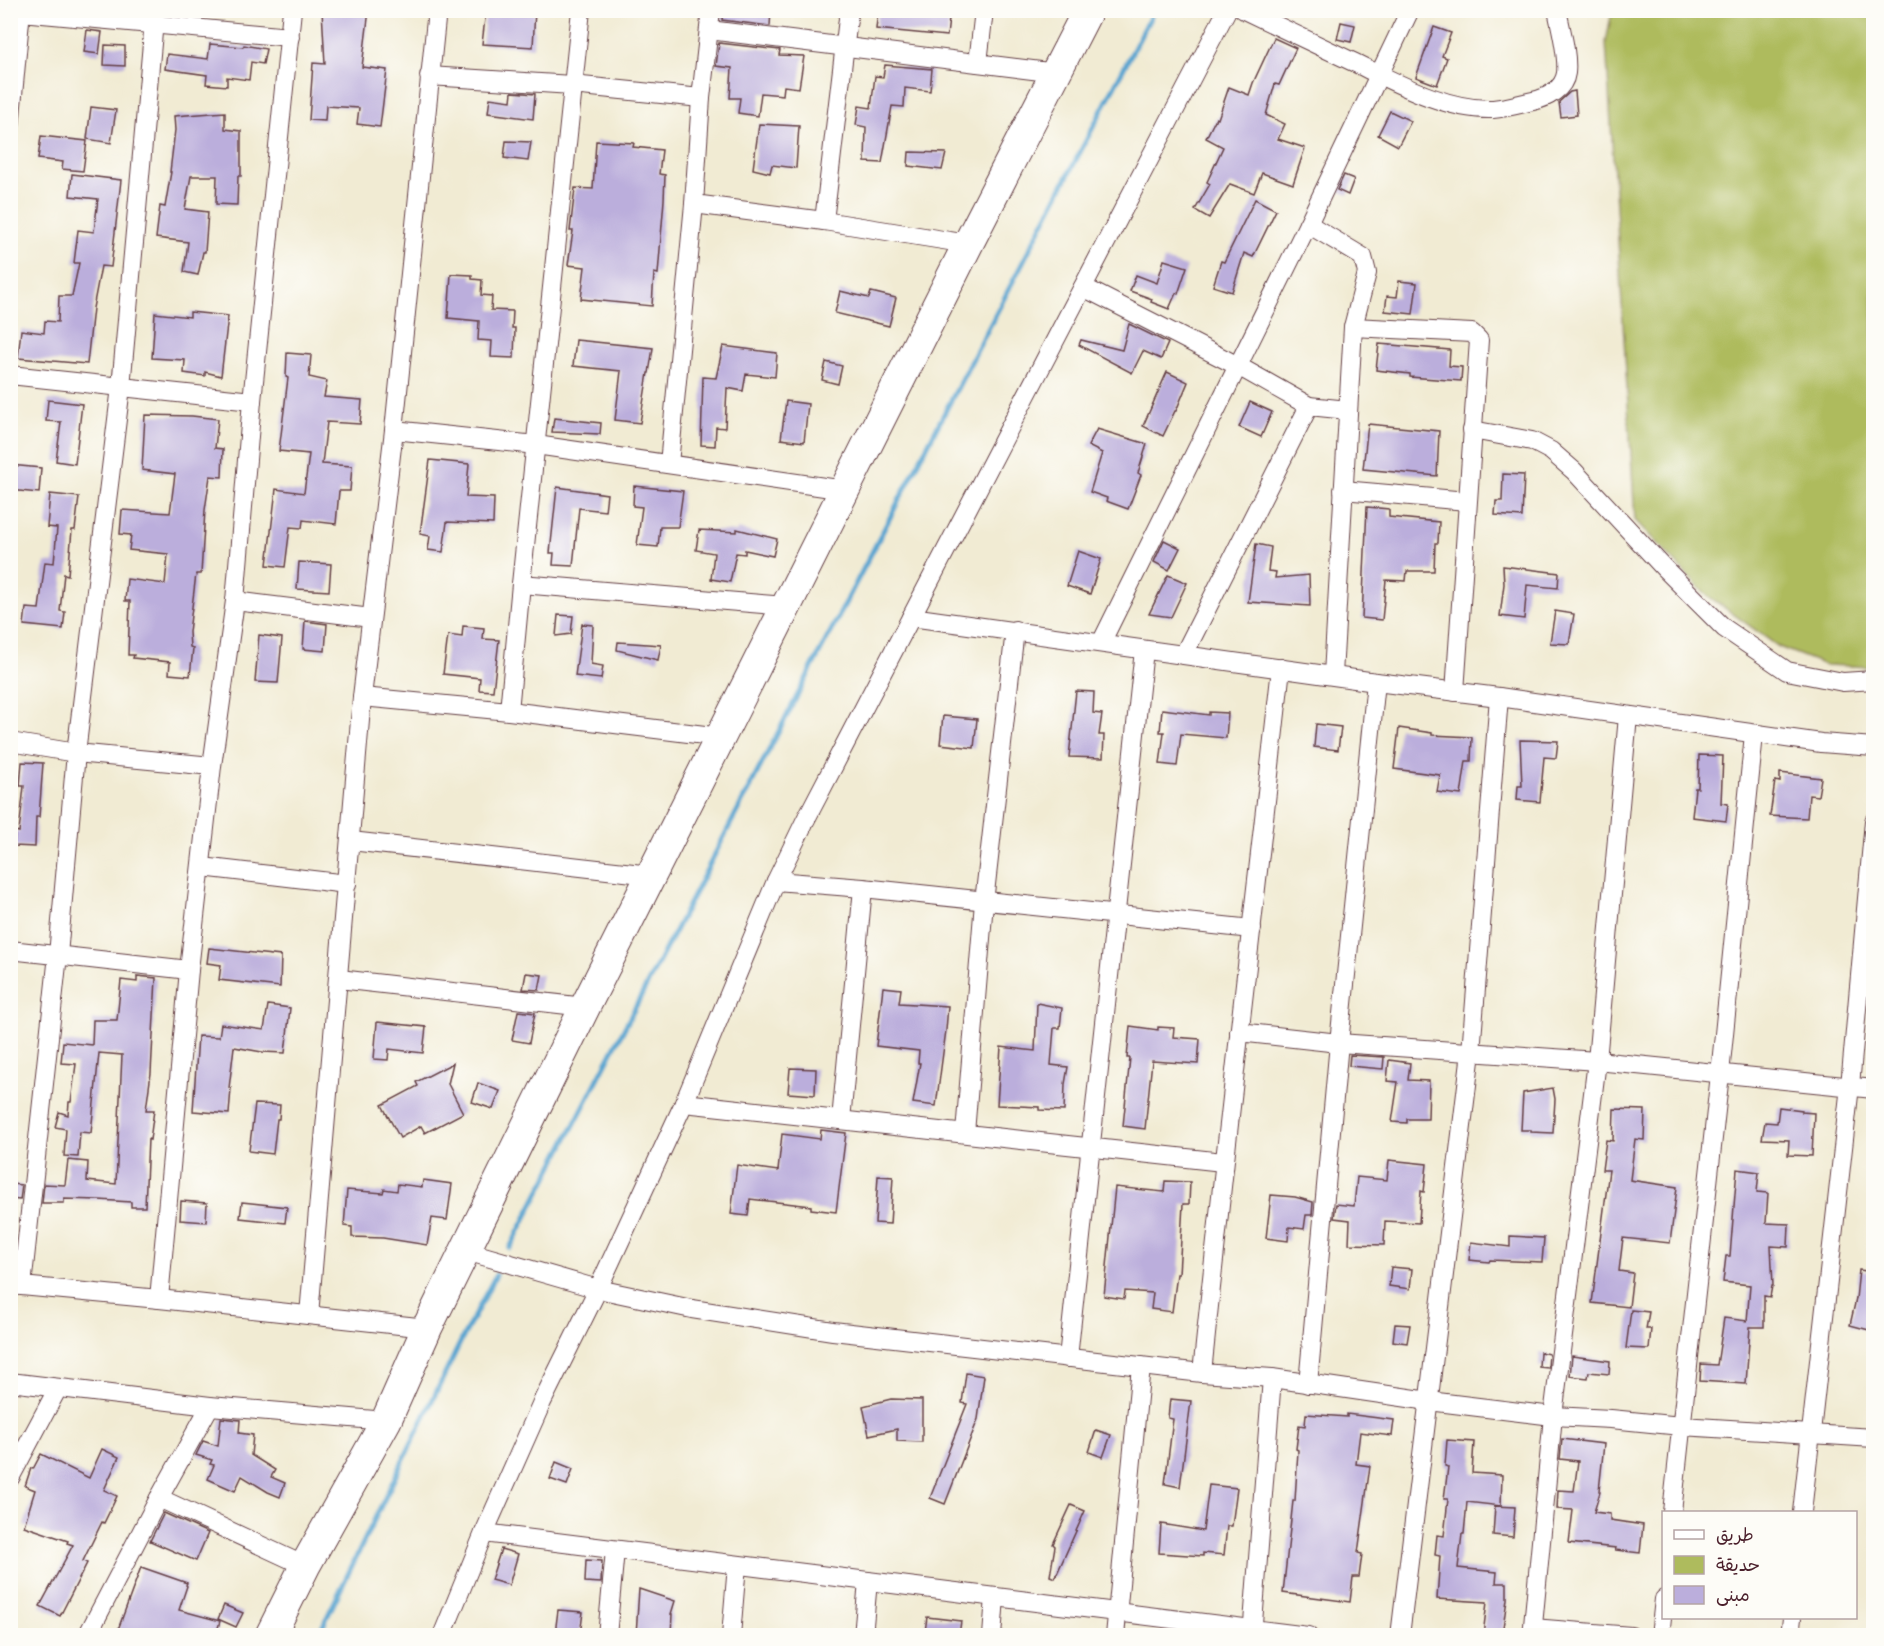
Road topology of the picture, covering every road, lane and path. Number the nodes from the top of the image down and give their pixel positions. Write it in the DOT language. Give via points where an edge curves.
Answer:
graph roads {
  1 [pos="292,10"];
  2 [pos="437,10"];
  3 [pos="581,10"];
  4 [pos="711,10"];
  5 [pos="849,10"];
  6 [pos="984,10"];
  7 [pos="1088,10"];
  8 [pos="1227,10"];
  9 [pos="1244,10"];
  10 [pos="1410,10"];
  11 [pos="1557,10"];
  12 [pos="21,11"];
  13 [pos="154,17"];
  14 [pos="709,30"];
  15 [pos="290,37"];
  16 [pos="845,47"];
  17 [pos="978,63"];
  18 [pos="1057,73"];
  19 [pos="1378,74"];
  20 [pos="429,76"];
  21 [pos="572,85"];
  22 [pos="701,98"];
  23 [pos="11,116"];
  24 [pos="694,204"];
  25 [pos="824,221"];
  26 [pos="1308,224"];
  27 [pos="968,244"];
  28 [pos="1083,287"];
  29 [pos="1353,327"];
  30 [pos="1238,366"];
  31 [pos="10,375"];
  32 [pos="121,387"];
  33 [pos="252,401"];
  34 [pos="1309,406"];
  35 [pos="1348,410"];
  36 [pos="394,430"];
  37 [pos="1472,430"];
  38 [pos="536,445"];
  39 [pos="669,464"];
  40 [pos="844,490"];
  41 [pos="1343,490"];
  42 [pos="1467,501"];
  43 [pos="521,584"];
  44 [pos="235,602"];
  45 [pos="786,606"];
  46 [pos="911,616"];
  47 [pos="371,618"];
  48 [pos="1015,630"];
  49 [pos="1101,643"];
  50 [pos="1144,650"];
  51 [pos="1184,654"];
  52 [pos="1281,668"];
  53 [pos="1333,675"];
  54 [pos="1874,680"];
  55 [pos="1376,682"];
  56 [pos="1455,692"];
  57 [pos="362,697"];
  58 [pos="1499,697"];
  59 [pos="509,711"];
  60 [pos="1628,716"];
  61 [pos="1754,734"];
  62 [pos="721,736"];
  63 [pos="10,742"];
  64 [pos="1874,747"];
  65 [pos="76,753"];
  66 [pos="212,766"];
  67 [pos="1874,821"];
  68 [pos="351,841"];
  69 [pos="202,867"];
  70 [pos="651,875"];
  71 [pos="776,881"];
  72 [pos="347,884"];
  73 [pos="863,888"];
  74 [pos="984,902"];
  75 [pos="1117,915"];
  76 [pos="1252,929"];
  77 [pos="10,950"];
  78 [pos="58,955"];
  79 [pos="189,970"];
  80 [pos="339,979"];
  81 [pos="585,1007"];
  82 [pos="1239,1032"];
  83 [pos="1338,1043"];
  84 [pos="1471,1052"];
  85 [pos="1597,1061"];
  86 [pos="1720,1074"];
  87 [pos="1850,1086"];
  88 [pos="1874,1089"];
  89 [pos="684,1103"];
  90 [pos="840,1120"];
  91 [pos="965,1133"];
  92 [pos="1090,1148"];
  93 [pos="1223,1162"];
  94 [pos="466,1251"];
  95 [pos="16,1285"];
  96 [pos="598,1289"];
  97 [pos="159,1299"];
  98 [pos="309,1315"];
  99 [pos="427,1328"];
  100 [pos="1068,1358"];
  101 [pos="1141,1366"];
  102 [pos="1202,1373"];
  103 [pos="1272,1378"];
  104 [pos="10,1382"];
  105 [pos="1308,1384"];
  106 [pos="58,1388"];
  107 [pos="1430,1401"];
  108 [pos="210,1406"];
  109 [pos="1553,1416"];
  110 [pos="386,1421"];
  111 [pos="1681,1426"];
  112 [pos="1809,1433"];
  113 [pos="1874,1438"];
  114 [pos="10,1478"];
  115 [pos="159,1498"];
  116 [pos="1672,1511"];
  117 [pos="1802,1511"];
  118 [pos="484,1533"];
  119 [pos="615,1550"];
  120 [pos="305,1566"];
  121 [pos="737,1566"];
  122 [pos="867,1581"];
  123 [pos="995,1597"];
  124 [pos="1117,1612"];
  125 [pos="1662,1617"];
  126 [pos="1792,1619"];
  127 [pos="1252,1632"];
  128 [pos="1532,1632"];
  129 [pos="87,1635"];
  130 [pos="270,1635"];
  131 [pos="442,1635"];
  132 [pos="607,1635"];
  133 [pos="731,1635"];
  134 [pos="863,1635"];
  135 [pos="992,1635"];
  136 [pos="1115,1635"];
  137 [pos="1308,1635"];
  138 [pos="1400,1635"];
  139 [pos="1631,1635"];
  140 [pos="1660,1635"];
  141 [pos="1790,1635"];
  1 -- 15 [label="street"];
  2 -- 20 [label="street"];
  3 -- 21 [label="street"];
  4 -- 14 [label="street"];
  5 -- 16 [label="street"];
  6 -- 17 [label="street"];
  7 -- 18 [label="main road"];
  8 -- 28 [label="street"];
  9 -- 19 [label="street"];
  10 -- 19 [label="street"];
  11 -- 19 [label="street" via="1566,74 1553,93 1541,99 1494,109 1472,107 1449,103"];
  12 -- 13 [label="street"];
  12 -- 23 [label="street"];
  13 -- 15 [label="street"];
  13 -- 32 [label="street"];
  14 -- 16 [label="street"];
  14 -- 22 [label="street"];
  15 -- 33 [label="street"];
  16 -- 17 [label="street"];
  16 -- 25 [label="street"];
  17 -- 18 [label="street"];
  18 -- 27 [label="main road"];
  19 -- 26 [label="street"];
  20 -- 21 [label="street"];
  20 -- 36 [label="street"];
  21 -- 22 [label="street"];
  21 -- 38 [label="street"];
  22 -- 24 [label="street"];
  24 -- 25 [label="street"];
  24 -- 39 [label="street"];
  25 -- 27 [label="street"];
  26 -- 29 [label="street" via="1363,257 1367,273"];
  26 -- 30 [label="street"];
  27 -- 40 [label="main road"];
  28 -- 30 [label="street"];
  28 -- 46 [label="street"];
  29 -- 35 [label="street"];
  29 -- 37 [label="street" via="1476,335 1479,340"];
  30 -- 34 [label="street"];
  30 -- 49 [label="street"];
  31 -- 32 [label="street"];
  32 -- 33 [label="street"];
  32 -- 65 [label="street"];
  33 -- 44 [label="street"];
  34 -- 35 [label="street"];
  34 -- 51 [label="street"];
  35 -- 41 [label="street"];
  36 -- 38 [label="street"];
  36 -- 47 [label="street"];
  37 -- 42 [label="street"];
  37 -- 54 [label="street" via="1533,441 1551,450 1724,628 1787,671 1843,682"];
  38 -- 39 [label="street"];
  38 -- 43 [label="street"];
  39 -- 40 [label="street"];
  40 -- 45 [label="main road"];
  41 -- 42 [label="street"];
  41 -- 53 [label="street"];
  42 -- 56 [label="street"];
  43 -- 45 [label="street"];
  43 -- 59 [label="street"];
  44 -- 47 [label="street"];
  44 -- 66 [label="street"];
  45 -- 62 [label="main road"];
  46 -- 48 [label="street"];
  46 -- 71 [label="street"];
  47 -- 57 [label="street"];
  48 -- 49 [label="street"];
  48 -- 74 [label="street"];
  49 -- 50 [label="street"];
  50 -- 51 [label="street"];
  50 -- 75 [label="street"];
  51 -- 52 [label="street"];
  52 -- 53 [label="street"];
  52 -- 76 [label="street"];
  53 -- 55 [label="street"];
  55 -- 56 [label="street"];
  55 -- 83 [label="street"];
  56 -- 58 [label="street"];
  57 -- 59 [label="street"];
  57 -- 68 [label="street"];
  58 -- 60 [label="street"];
  58 -- 84 [label="street"];
  59 -- 62 [label="street"];
  60 -- 61 [label="street"];
  60 -- 85 [label="street"];
  61 -- 64 [label="street"];
  61 -- 86 [label="street"];
  62 -- 70 [label="main road"];
  63 -- 65 [label="street"];
  65 -- 66 [label="street"];
  65 -- 78 [label="street"];
  66 -- 69 [label="street"];
  67 -- 87 [label="street"];
  68 -- 70 [label="street"];
  68 -- 72 [label="street"];
  69 -- 72 [label="street"];
  69 -- 79 [label="street"];
  70 -- 81 [label="main road"];
  71 -- 73 [label="street"];
  71 -- 89 [label="street"];
  72 -- 80 [label="street"];
  73 -- 74 [label="street"];
  73 -- 90 [label="street"];
  74 -- 75 [label="street"];
  74 -- 91 [label="street"];
  75 -- 76 [label="street"];
  75 -- 92 [label="street"];
  76 -- 82 [label="street"];
  77 -- 78 [label="street"];
  78 -- 79 [label="street"];
  78 -- 95 [label="street"];
  79 -- 97 [label="street"];
  80 -- 81 [label="street"];
  80 -- 98 [label="street"];
  81 -- 94 [label="main road"];
  82 -- 83 [label="street"];
  82 -- 93 [label="street"];
  83 -- 84 [label="street"];
  83 -- 105 [label="street"];
  84 -- 85 [label="street"];
  84 -- 107 [label="street"];
  85 -- 86 [label="street"];
  85 -- 109 [label="street"];
  86 -- 87 [label="street"];
  86 -- 111 [label="street"];
  87 -- 88 [label="street"];
  87 -- 112 [label="street"];
  89 -- 90 [label="street"];
  89 -- 96 [label="street"];
  90 -- 91 [label="street"];
  91 -- 92 [label="street"];
  92 -- 93 [label="street"];
  92 -- 100 [label="street"];
  93 -- 102 [label="street"];
  94 -- 96 [label="street"];
  94 -- 99 [label="main road"];
  95 -- 97 [label="street"];
  96 -- 100 [label="street" via="692,1309 833,1331"];
  96 -- 118 [label="street"];
  97 -- 98 [label="street"];
  98 -- 99 [label="street"];
  99 -- 110 [label="main road"];
  100 -- 101 [label="street"];
  101 -- 102 [label="street"];
  101 -- 124 [label="street"];
  102 -- 103 [label="street"];
  103 -- 105 [label="street"];
  103 -- 127 [label="street"];
  104 -- 106 [label="street"];
  105 -- 107 [label="street"];
  106 -- 108 [label="street"];
  106 -- 114 [label="street"];
  107 -- 109 [label="street"];
  107 -- 138 [label="street"];
  108 -- 110 [label="street"];
  108 -- 115 [label="street"];
  109 -- 111 [label="street"];
  109 -- 128 [label="street"];
  110 -- 120 [label="main road"];
  111 -- 112 [label="street"];
  111 -- 116 [label="street"];
  112 -- 113 [label="street"];
  112 -- 117 [label="street"];
  115 -- 120 [label="street"];
  115 -- 129 [label="street"];
  118 -- 119 [label="street"];
  118 -- 131 [label="street"];
  119 -- 121 [label="street"];
  119 -- 132 [label="street"];
  120 -- 130 [label="main road"];
  121 -- 122 [label="street"];
  121 -- 133 [label="street"];
  122 -- 123 [label="street"];
  122 -- 134 [label="street"];
  123 -- 124 [label="street"];
  123 -- 135 [label="street"];
  124 -- 127 [label="street"];
  124 -- 136 [label="street"];
  125 -- 140 [label="street"];
  126 -- 141 [label="street"];
  127 -- 137 [label="street"];
  128 -- 139 [label="street"];
}
